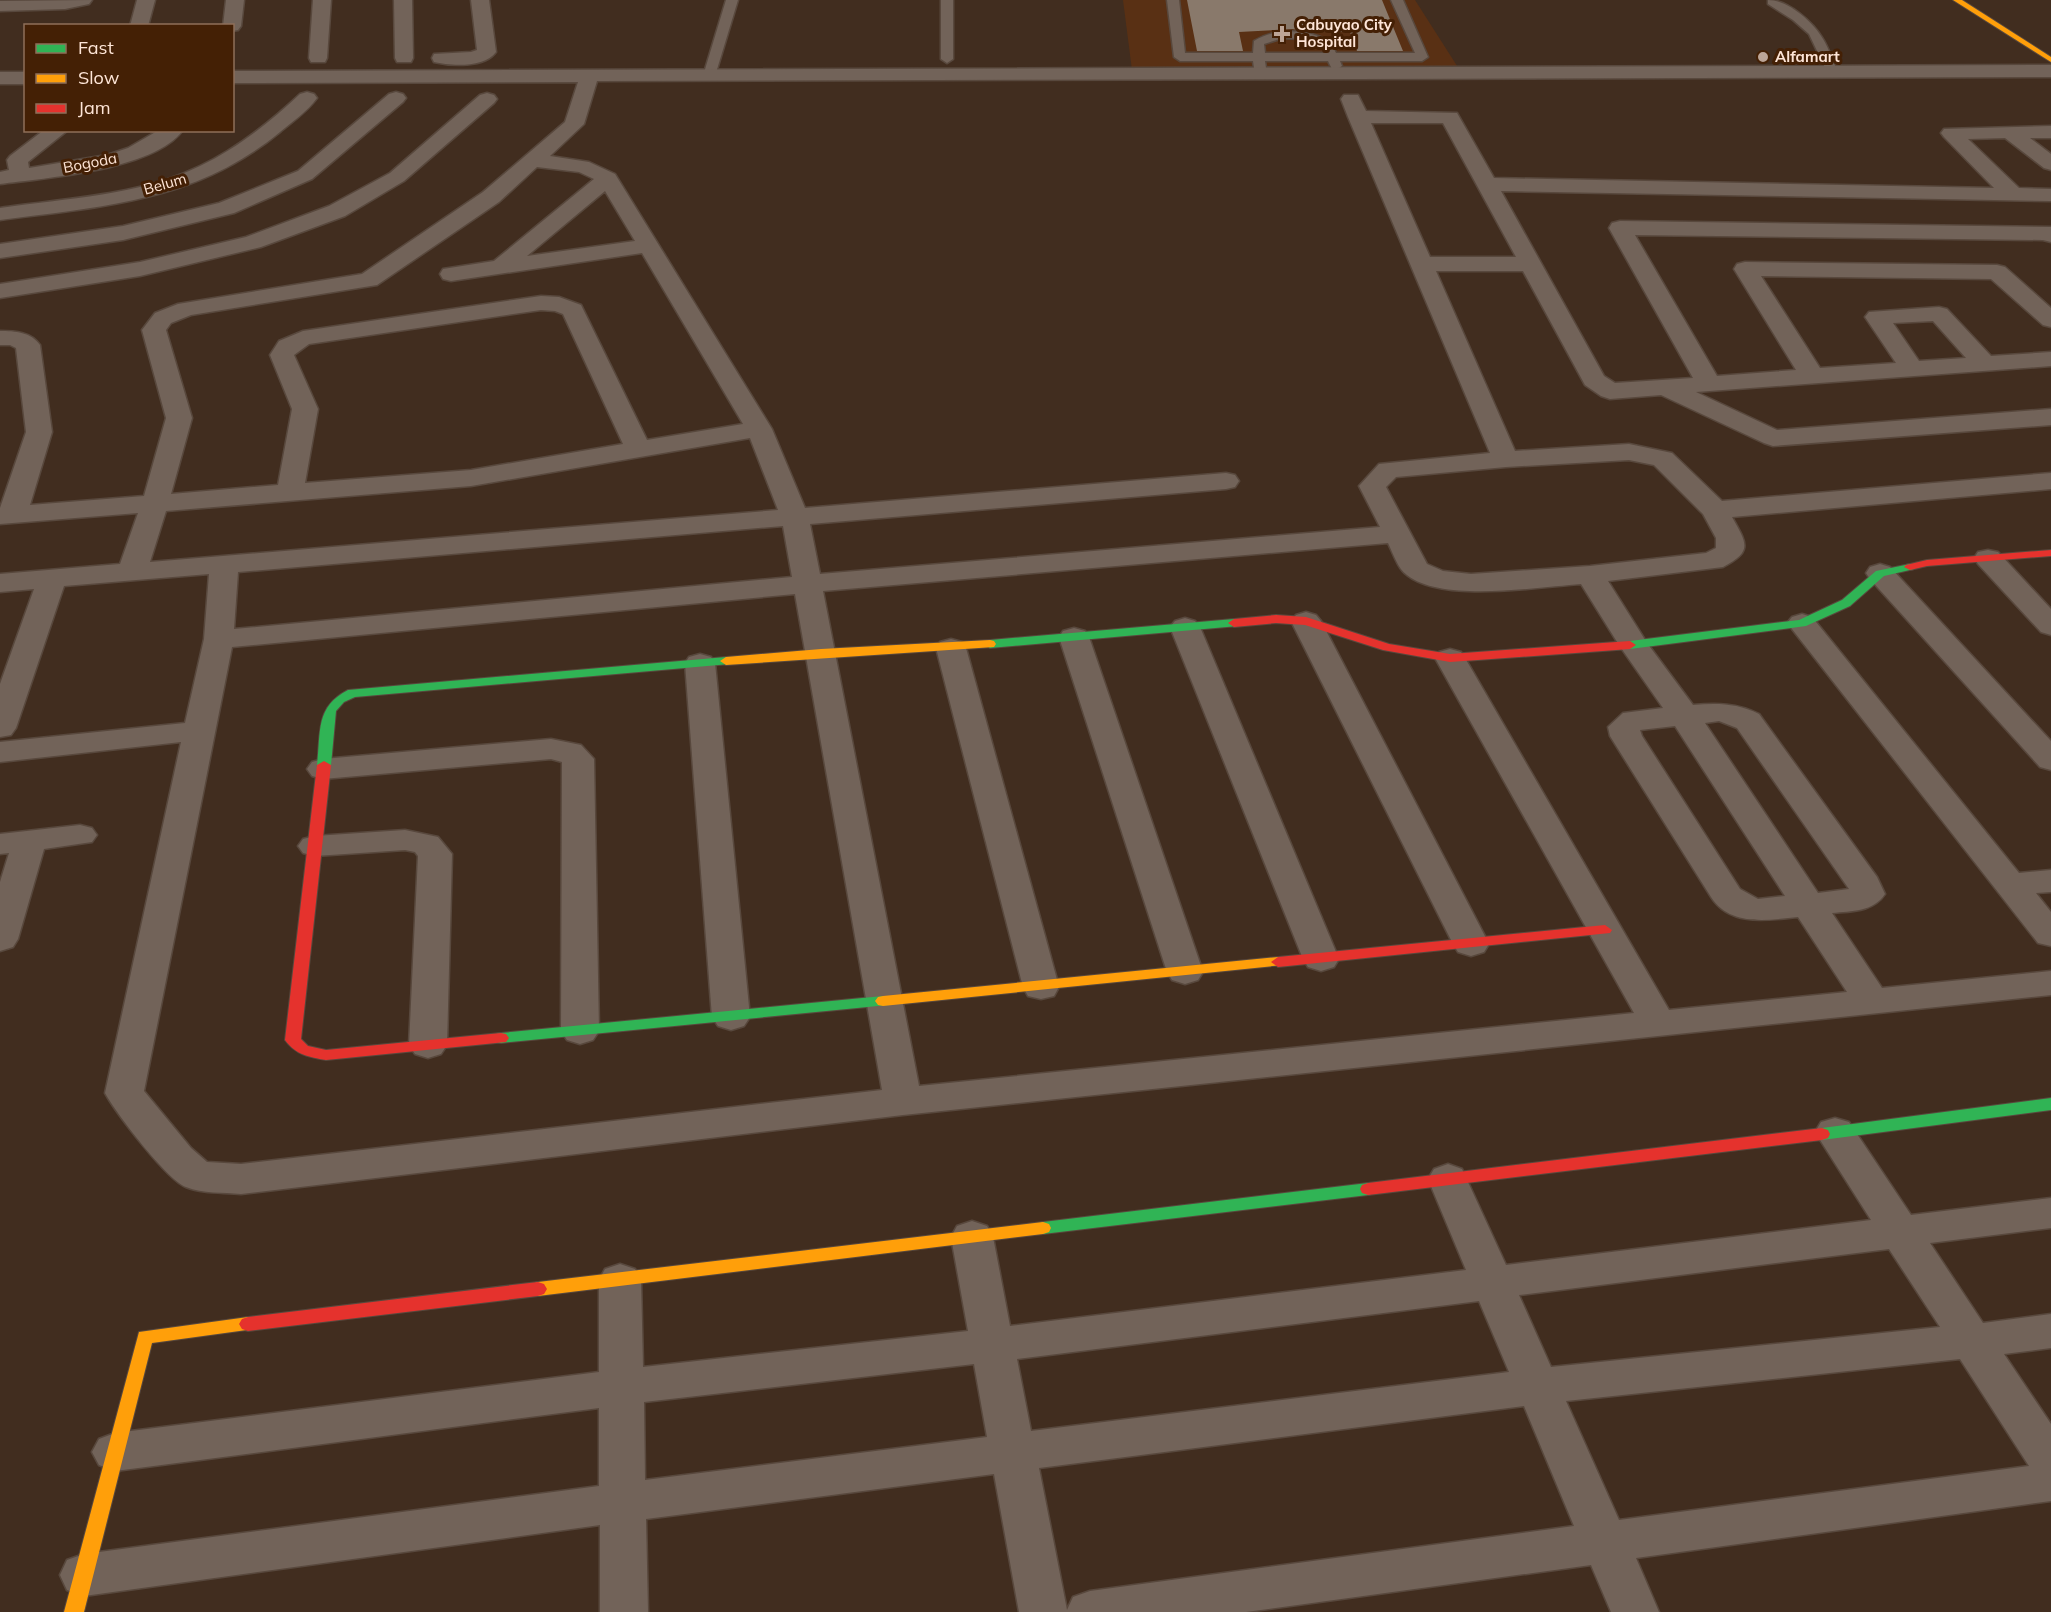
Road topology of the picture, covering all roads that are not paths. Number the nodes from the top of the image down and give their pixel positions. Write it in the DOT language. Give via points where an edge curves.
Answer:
graph roads {
  1 [pos="146,0"];
  2 [pos="235,0"];
  3 [pos="322,0"];
  4 [pos="403,0"];
  5 [pos="480,0"];
  6 [pos="732,0"];
  7 [pos="947,0"];
  8 [pos="1173,0"];
  9 [pos="1397,0"];
  10 [pos="1957,0"];
  11 [pos="74,2"];
  12 [pos="1772,2"];
  13 [pos="0,6"];
  14 [pos="61,24"];
  15 [pos="140,24"];
  16 [pos="232,24"];
  17 [pos="242,58"];
  18 [pos="296,58"];
  19 [pos="318,58"];
  20 [pos="339,58"];
  21 [pos="382,58"];
  22 [pos="404,58"];
  23 [pos="947,59"];
  24 [pos="2051,60"];
  25 [pos="1259,66"];
  26 [pos="1336,66"];
  27 [pos="2051,71"];
  28 [pos="1833,73"];
  29 [pos="234,76"];
  30 [pos="709,76"];
  31 [pos="589,77"];
  32 [pos="0,78"];
  33 [pos="24,78"];
  34 [pos="234,78"];
  35 [pos="275,98"];
  36 [pos="364,98"];
  37 [pos="396,98"];
  38 [pos="419,98"];
  39 [pos="464,99"];
  40 [pos="1358,117"];
  41 [pos="55,132"];
  42 [pos="170,132"];
  43 [pos="2051,132"];
  44 [pos="2010,133"];
  45 [pos="532,160"];
  46 [pos="2051,164"];
  47 [pos="21,175"];
  48 [pos="0,178"];
  49 [pos="608,178"];
  50 [pos="1486,184"];
  51 [pos="1786,190"];
  52 [pos="2013,194"];
  53 [pos="2051,195"];
  54 [pos="0,214"];
  55 [pos="1810,230"];
  56 [pos="2051,235"];
  57 [pos="648,246"];
  58 [pos="0,251"];
  59 [pos="1422,264"];
  60 [pos="1531,264"];
  61 [pos="503,265"];
  62 [pos="1832,270"];
  63 [pos="451,274"];
  64 [pos="0,291"];
  65 [pos="2051,320"];
  66 [pos="0,338"];
  67 [pos="2051,359"];
  68 [pos="1985,364"];
  69 [pos="1912,369"];
  70 [pos="1813,377"];
  71 [pos="1709,384"];
  72 [pos="1666,387"];
  73 [pos="2051,417"];
  74 [pos="759,429"];
  75 [pos="639,450"];
  76 [pos="1506,459"];
  77 [pos="1226,481"];
  78 [pos="2051,481"];
  79 [pos="290,494"];
  80 [pos="155,504"];
  81 [pos="1715,510"];
  82 [pos="6,515"];
  83 [pos="795,518"];
  84 [pos="1398,534"];
  85 [pos="2051,553"];
  86 [pos="1988,558"];
  87 [pos="224,565"];
  88 [pos="132,572"];
  89 [pos="1880,573"];
  90 [pos="1590,575"];
  91 [pos="52,579"];
  92 [pos="0,583"];
  93 [pos="808,584"];
  94 [pos="1306,621"];
  95 [pos="1802,623"];
  96 [pos="2051,626"];
  97 [pos="1185,627"];
  98 [pos="1074,637"];
  99 [pos="219,639"];
  100 [pos="1634,645"];
  101 [pos="951,648"];
  102 [pos="820,653"];
  103 [pos="1449,658"];
  104 [pos="700,663"];
  105 [pos="1684,715"];
  106 [pos="0,728"];
  107 [pos="199,731"];
  108 [pos="0,752"];
  109 [pos="2051,760"];
  110 [pos="323,769"];
  111 [pos="80,836"];
  112 [pos="15,842"];
  113 [pos="315,846"];
  114 [pos="2051,881"];
  115 [pos="2010,885"];
  116 [pos="1810,905"];
  117 [pos="1605,930"];
  118 [pos="2051,935"];
  119 [pos="0,939"];
  120 [pos="1471,944"];
  121 [pos="1321,959"];
  122 [pos="1185,972"];
  123 [pos="2051,983"];
  124 [pos="1041,987"];
  125 [pos="885,1002"];
  126 [pos="1872,1002"];
  127 [pos="731,1017"];
  128 [pos="1659,1023"];
  129 [pos="580,1031"];
  130 [pos="428,1045"];
  131 [pos="903,1101"];
  132 [pos="2051,1104"];
  133 [pos="1835,1132"];
  134 [pos="1448,1179"];
  135 [pos="2051,1213"];
  136 [pos="1900,1233"];
  137 [pos="972,1237"];
  138 [pos="620,1280"];
  139 [pos="1493,1282"];
  140 [pos="2051,1331"];
  141 [pos="1972,1341"];
  142 [pos="992,1345"];
  143 [pos="1538,1386"];
  144 [pos="621,1387"];
  145 [pos="115,1452"];
  146 [pos="1013,1453"];
  147 [pos="2051,1462"];
  148 [pos="2051,1482"];
  149 [pos="622,1502"];
  150 [pos="1605,1542"];
  151 [pos="79,1593"];
  152 [pos="624,1612"];
  153 [pos="1043,1612"];
  154 [pos="1090,1612"];
  155 [pos="1635,1612"];
  1 -- 15 [label="street"];
  2 -- 16 [label="street"];
  3 -- 19 [label="street"];
  4 -- 22 [label="street"];
  5 -- 22 [label="street" via="487,52 482,56"];
  6 -- 30 [label="lane"];
  7 -- 23 [label="lane"];
  8 -- 25 [label="lane" via="1180,57"];
  9 -- 26 [label="lane" via="1422,57"];
  10 -- 24 [label="street"];
  11 -- 13 [label="street"];
  11 -- 14 [label="street"];
  12 -- 28 [label="lane" via="1811,28"];
  17 -- 29 [label="street"];
  18 -- 19 [label="street"];
  19 -- 20 [label="street"];
  21 -- 22 [label="street"];
  25 -- 26 [label="street"];
  25 -- 26 [label="lane" via="1257,46 1263,40 1290,35 1320,40 1329,46"];
  25 -- 30 [label="street"];
  26 -- 28 [label="street"];
  26 -- 40 [label="street"];
  27 -- 28 [label="street"];
  30 -- 31 [label="street"];
  31 -- 34 [label="street"];
  31 -- 45 [label="street" via="574,124"];
  32 -- 33 [label="street"];
  35 -- 54 [label="street, Belum" via="314,98 234,157 189,178 129,195"];
  36 -- 37 [label="street"];
  37 -- 38 [label="street"];
  37 -- 58 [label="street" via="305,175 226,208 123,233"];
  39 -- 64 [label="street" via="487,99 397,177 337,211 253,242 140,269"];
  40 -- 50 [label="street" via="1450,117"];
  40 -- 59 [label="street"];
  41 -- 47 [label="street" via="17,160"];
  42 -- 47 [label="street, Bogoda" via="142,152"];
  43 -- 44 [label="street"];
  44 -- 46 [label="street"];
  44 -- 52 [label="street" via="1951,133"];
  45 -- 49 [label="street" via="585,167"];
  45 -- 80 [label="street" via="491,197 369,280 186,309 163,318 154,330 178,418"];
  47 -- 48 [label="street, Bogoda"];
  49 -- 57 [label="street"];
  49 -- 61 [label="street"];
  50 -- 51 [label="street"];
  50 -- 60 [label="street"];
  51 -- 52 [label="street"];
  51 -- 55 [label="street"];
  52 -- 53 [label="street"];
  55 -- 56 [label="street"];
  55 -- 62 [label="street"];
  55 -- 71 [label="street" via="1620,228"];
  57 -- 61 [label="street"];
  57 -- 74 [label="street"];
  59 -- 60 [label="street"];
  59 -- 76 [label="street"];
  60 -- 72 [label="street" via="1594,380 1610,391"];
  61 -- 63 [label="street"];
  62 -- 65 [label="street" via="1997,273"];
  62 -- 70 [label="street" via="1745,269"];
  66 -- 82 [label="street" via="15,338 28,345 39,432"];
  67 -- 68 [label="street"];
  68 -- 69 [label="street"];
  68 -- 69 [label="street" via="1939,314 1877,317"];
  69 -- 70 [label="street"];
  70 -- 71 [label="street"];
  71 -- 72 [label="street"];
  72 -- 73 [label="street" via="1773,438"];
  74 -- 75 [label="street"];
  74 -- 83 [label="street"];
  75 -- 79 [label="street" via="471,478"];
  75 -- 79 [label="street" via="573,310 541,303 303,338 288,346 282,355 304,409"];
  76 -- 81 [label="street" via="1629,452 1664,459"];
  76 -- 84 [label="street" via="1388,470 1372,486"];
  77 -- 83 [label="street"];
  78 -- 81 [label="street"];
  79 -- 80 [label="street"];
  80 -- 82 [label="street"];
  80 -- 88 [label="street"];
  81 -- 90 [label="street" via="1730,538 1730,552 1713,561"];
  83 -- 87 [label="street"];
  83 -- 93 [label="street"];
  84 -- 90 [label="street" via="1416,569 1436,579 1471,584"];
  84 -- 93 [label="street"];
  85 -- 86 [label="street"];
  86 -- 89 [label="street" via="1927,563"];
  86 -- 96 [label="street"];
  87 -- 88 [label="street"];
  87 -- 99 [label="street"];
  88 -- 91 [label="street"];
  89 -- 95 [label="street" via="1846,603"];
  89 -- 109 [label="street"];
  90 -- 100 [label="street"];
  91 -- 92 [label="street"];
  91 -- 106 [label="street"];
  93 -- 99 [label="street"];
  93 -- 102 [label="street"];
  94 -- 97 [label="street" via="1276,619"];
  94 -- 103 [label="street" via="1387,647"];
  94 -- 120 [label="street"];
  95 -- 100 [label="street"];
  95 -- 115 [label="street"];
  97 -- 98 [label="street"];
  97 -- 121 [label="street"];
  98 -- 101 [label="street"];
  98 -- 122 [label="street"];
  99 -- 107 [label="street"];
  100 -- 103 [label="street"];
  100 -- 105 [label="street"];
  101 -- 102 [label="street"];
  101 -- 124 [label="street"];
  102 -- 104 [label="street"];
  102 -- 125 [label="street"];
  103 -- 117 [label="street"];
  104 -- 110 [label="street" via="352,693 330,710"];
  104 -- 127 [label="street"];
  105 -- 116 [label="street"];
  105 -- 116 [label="street" via="1719,712 1737,715 1748,722 1868,894 1860,899"];
  105 -- 116 [label="street" via="1634,720 1624,726 1626,736 1728,897 1758,910"];
  107 -- 108 [label="street"];
  107 -- 131 [label="street" via="124,1093 177,1158 197,1176 241,1179"];
  110 -- 113 [label="street"];
  110 -- 129 [label="street" via="551,749 570,752 579,759"];
  111 -- 112 [label="street"];
  112 -- 119 [label="street"];
  113 -- 130 [label="street" via="405,840 426,844 435,854"];
  113 -- 130 [label="street" via="293,1040 303,1050 327,1055"];
  114 -- 115 [label="street"];
  115 -- 118 [label="street"];
  116 -- 126 [label="street"];
  117 -- 120 [label="street"];
  117 -- 128 [label="street"];
  120 -- 121 [label="street"];
  121 -- 122 [label="street"];
  122 -- 124 [label="street"];
  123 -- 126 [label="street"];
  124 -- 125 [label="street"];
  125 -- 127 [label="street"];
  125 -- 131 [label="street"];
  126 -- 128 [label="street"];
  127 -- 129 [label="street"];
  128 -- 131 [label="street"];
  129 -- 130 [label="street"];
  132 -- 133 [label="street"];
  133 -- 134 [label="street"];
  133 -- 136 [label="street"];
  134 -- 137 [label="street"];
  134 -- 139 [label="street"];
  135 -- 136 [label="street"];
  136 -- 139 [label="street"];
  136 -- 141 [label="street"];
  137 -- 138 [label="street"];
  137 -- 142 [label="street"];
  138 -- 144 [label="street"];
  138 -- 145 [label="street" via="145,1337"];
  139 -- 142 [label="street"];
  139 -- 143 [label="street"];
  140 -- 141 [label="street"];
  141 -- 143 [label="street"];
  141 -- 147 [label="street"];
  142 -- 144 [label="street"];
  142 -- 146 [label="street"];
  143 -- 146 [label="street"];
  143 -- 150 [label="street"];
  144 -- 145 [label="street"];
  144 -- 149 [label="street"];
  145 -- 151 [label="street"];
  146 -- 149 [label="street"];
  146 -- 153 [label="street"];
  148 -- 150 [label="street"];
  149 -- 151 [label="street"];
  149 -- 152 [label="street"];
  150 -- 154 [label="street"];
  150 -- 155 [label="street"];
}
